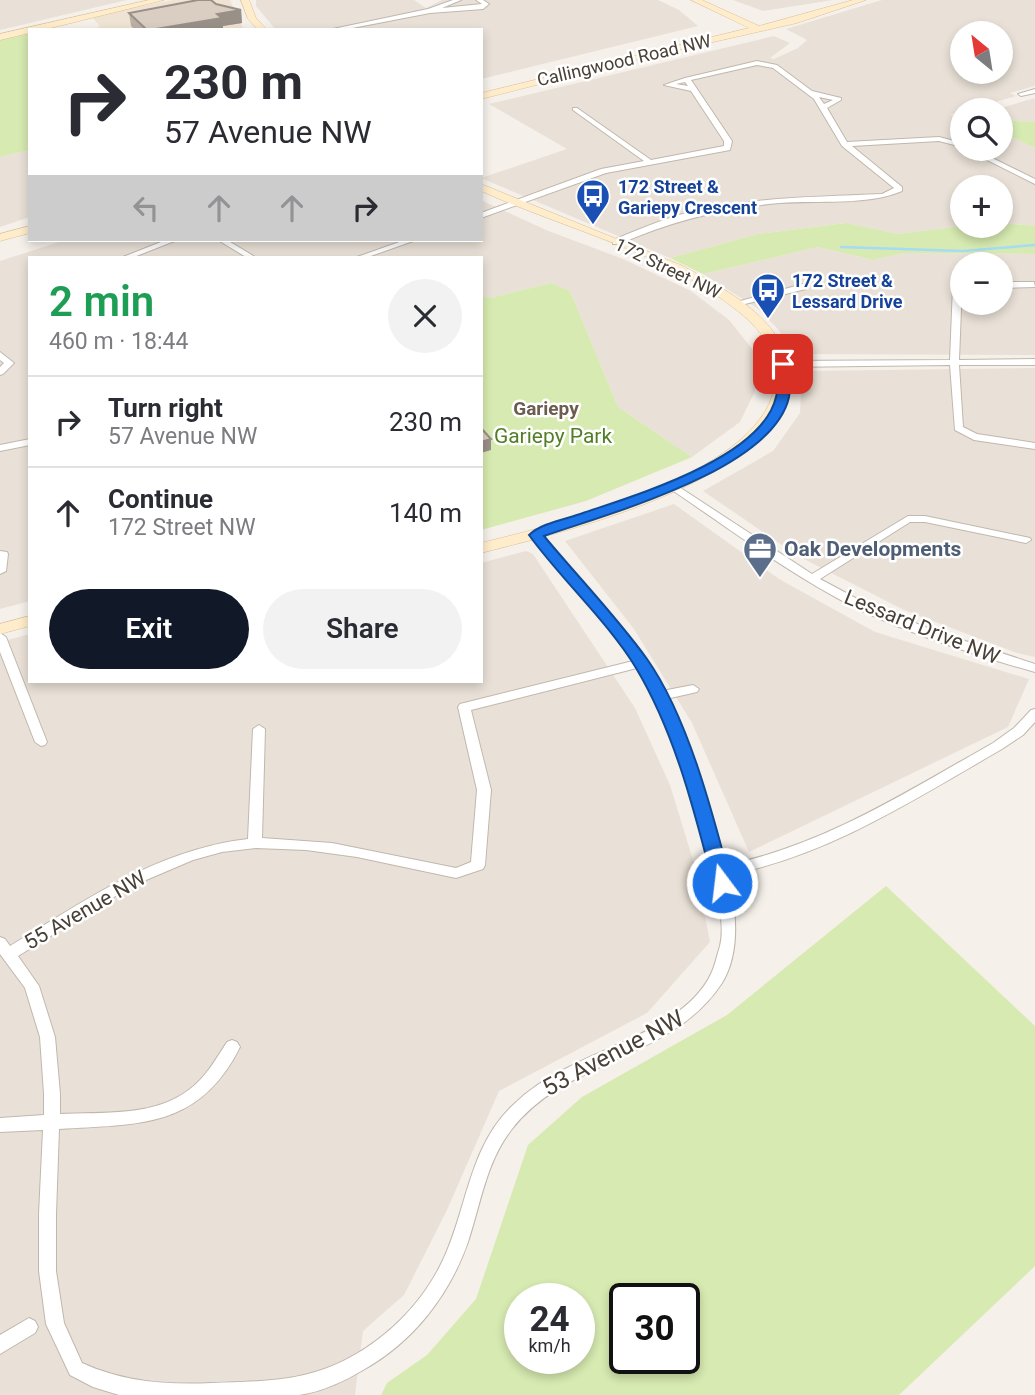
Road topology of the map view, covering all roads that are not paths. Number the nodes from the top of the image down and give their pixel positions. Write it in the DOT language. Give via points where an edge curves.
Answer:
graph roads {
  1 [pos="160,0"];
  2 [pos="245,0"];
  3 [pos="458,0"];
  4 [pos="479,0"];
  5 [pos="695,0"];
  6 [pos="862,0"];
  7 [pos="712,4"];
  8 [pos="430,11"];
  9 [pos="760,27"];
  10 [pos="39,28"];
  11 [pos="261,28"];
  12 [pos="341,28"];
  13 [pos="28,31"];
  14 [pos="0,37"];
  15 [pos="685,40"];
  16 [pos="687,79"];
  17 [pos="483,89"];
  18 [pos="694,89"];
  19 [pos="1035,92"];
  20 [pos="813,93"];
  21 [pos="1021,94"];
  22 [pos="483,95"];
  23 [pos="824,107"];
  24 [pos="575,109"];
  25 [pos="950,141"];
  26 [pos="845,144"];
  27 [pos="648,161"];
  28 [pos="994,161"];
  29 [pos="1035,182"];
  30 [pos="483,188"];
  31 [pos="517,203"];
  32 [pos="483,215"];
  33 [pos="28,230"];
  34 [pos="0,238"];
  35 [pos="168,242"];
  36 [pos="225,242"];
  37 [pos="406,242"];
  38 [pos="616,242"];
  39 [pos="130,256"];
  40 [pos="249,256"];
  41 [pos="364,256"];
  42 [pos="1013,285"];
  43 [pos="1034,285"];
  44 [pos="803,287"];
  45 [pos="737,303"];
  46 [pos="956,315"];
  47 [pos="0,355"];
  48 [pos="1035,362"];
  49 [pos="954,363"];
  50 [pos="783,364"];
  51 [pos="0,372"];
  52 [pos="28,442"];
  53 [pos="1035,446"];
  54 [pos="0,448"];
  55 [pos="673,486"];
  56 [pos="536,535"];
  57 [pos="1026,540"];
  58 [pos="483,548"];
  59 [pos="3,555"];
  60 [pos="0,571"];
  61 [pos="811,579"];
  62 [pos="28,622"];
  63 [pos="0,629"];
  64 [pos="0,637"];
  65 [pos="641,663"];
  66 [pos="1035,668"];
  67 [pos="693,689"];
  68 [pos="659,696"];
  69 [pos="1035,713"];
  70 [pos="260,729"];
  71 [pos="41,742"];
  72 [pos="255,843"];
  73 [pos="720,871"];
  74 [pos="5,948"];
  75 [pos="232,1047"];
  76 [pos="32,1062"];
  77 [pos="0,1125"];
  78 [pos="21,1308"];
  79 [pos="37,1337"];
  80 [pos="0,1345"];
  1 -- 10 [label="street"];
  2 -- 11 [label="street"];
  3 -- 8 [label="street"];
  4 -- 8 [label="street" via="486,4 483,7"];
  5 -- 7 [label="street"];
  6 -- 9 [label="street"];
  7 -- 9 [label="street"];
  7 -- 15 [label="street" via="723,25"];
  8 -- 12 [label="street"];
  9 -- 15 [label="street, Callingwood Road NW"];
  9 -- 22 [label="street, Callingwood Road NW"];
  13 -- 14 [label="street"];
  15 -- 17 [label="street, Callingwood Road NW"];
  16 -- 18 [label="street"];
  16 -- 18 [label="street" via="667,85"];
  16 -- 20 [label="street" via="766,63"];
  18 -- 27 [label="street" via="729,146"];
  19 -- 21 [label="street"];
  20 -- 23 [label="street"];
  20 -- 23 [label="street" via="839,99"];
  23 -- 26 [label="street"];
  24 -- 27 [label="street"];
  25 -- 26 [label="street"];
  26 -- 38 [label="street" via="898,191 883,196 725,205 664,221"];
  27 -- 31 [label="street" via="586,177"];
  28 -- 29 [label="street"];
  30 -- 31 [label="street, 172 Street NW"];
  31 -- 32 [label="street"];
  31 -- 38 [label="street, 172 Street NW"];
  33 -- 34 [label="street"];
  35 -- 39 [label="street"];
  36 -- 40 [label="street"];
  37 -- 41 [label="street"];
  38 -- 45 [label="street, 172 Street NW"];
  42 -- 43 [label="street"];
  44 -- 45 [label="street, 172 Street NW"];
  45 -- 50 [label="street, 172 Street NW" via="772,340"];
  46 -- 49 [label="street"];
  47 -- 51 [label="street" via="9,363"];
  48 -- 49 [label="street"];
  49 -- 50 [label="street"];
  49 -- 53 [label="street" via="958,428 974,437"];
  50 -- 55 [label="street" via="783,396 775,414 750,443"];
  52 -- 54 [label="street"];
  55 -- 56 [label="street"];
  55 -- 61 [label="street, Lessard Drive NW"];
  56 -- 58 [label="street"];
  56 -- 65 [label="street"];
  57 -- 61 [label="street, Lessard Drive NW" via="908,519"];
  59 -- 60 [label="street"];
  61 -- 66 [label="street, Lessard Drive NW" via="893,620"];
  62 -- 63 [label="street"];
  64 -- 71 [label="street"];
  65 -- 68 [label="street"];
  65 -- 72 [label="street, 55 Avenue NW" via="464,707 484,790 478,865 456,873 318,845"];
  67 -- 68 [label="street"];
  68 -- 73 [label="street" via="698,793"];
  69 -- 73 [label="street" via="1009,738 843,832 788,855"];
  70 -- 72 [label="street"];
  72 -- 74 [label="street, 55 Avenue NW" via="202,851 137,877"];
  73 -- 79 [label="street, 53 Avenue NW" via="729,942 707,995 667,1029 578,1068 517,1111 500,1131 480,1169 458,1246 437,1290 408,1325 371,1355 337,1374 286,1388 146,1394 99,1381"];
  74 -- 76 [label="street" via="31,995"];
  75 -- 77 [label="street" via="210,1084 162,1112"];
  78 -- 79 [label="street"];
  79 -- 80 [label="street"];
}
